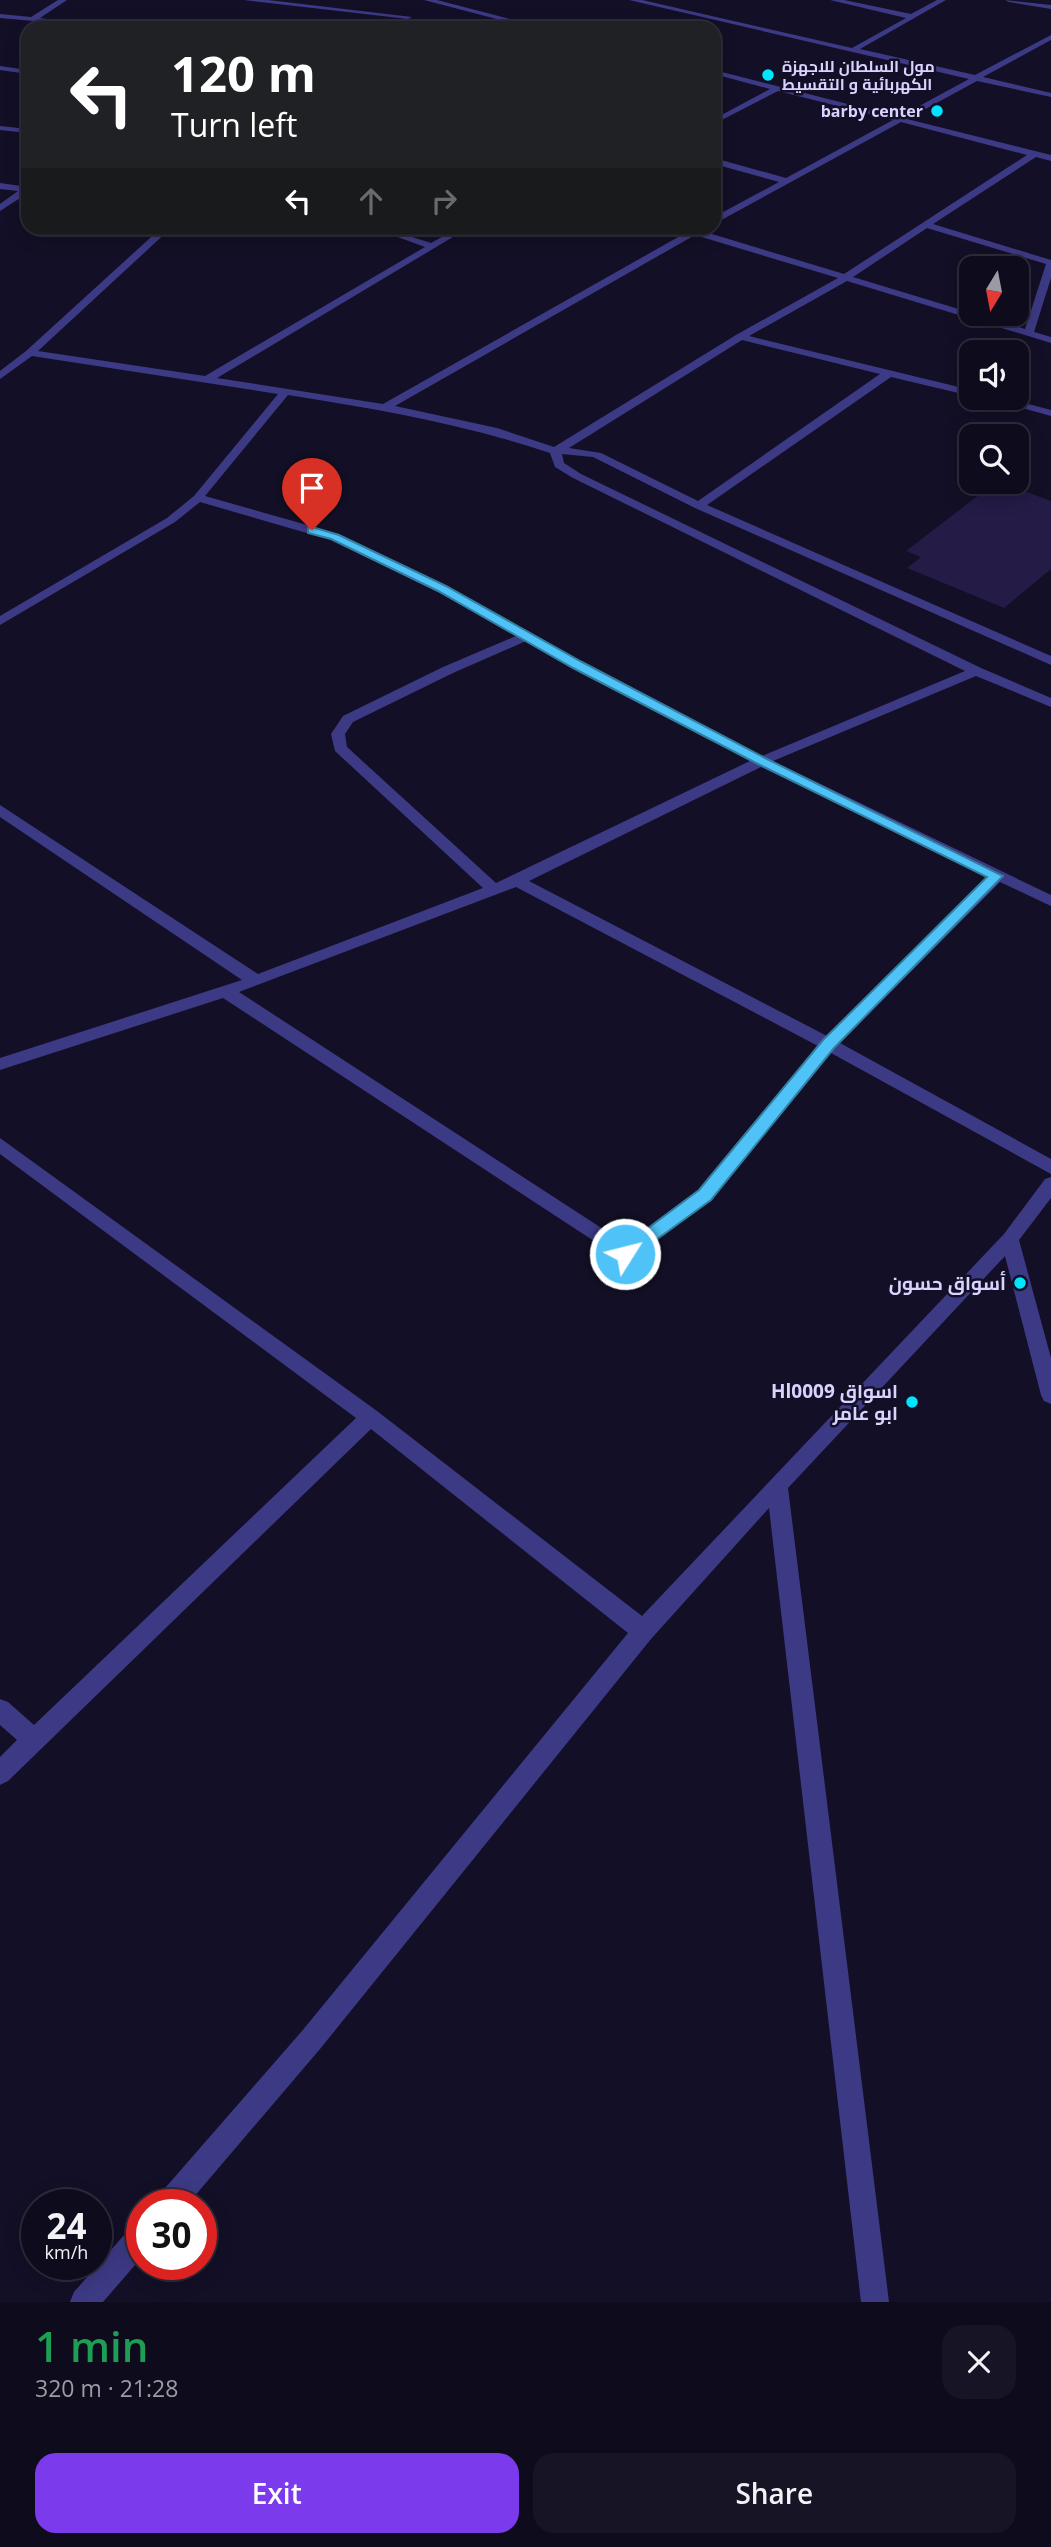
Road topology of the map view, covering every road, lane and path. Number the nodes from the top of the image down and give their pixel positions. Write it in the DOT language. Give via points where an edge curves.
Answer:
graph roads {
  1 [pos="62,0"];
  2 [pos="248,0"];
  3 [pos="633,0"];
  4 [pos="834,0"];
  5 [pos="942,0"];
  6 [pos="1009,0"];
  7 [pos="449,2"];
  8 [pos="426,3"];
  9 [pos="1051,7"];
  10 [pos="0,16"];
  11 [pos="408,17"];
  12 [pos="914,17"];
  13 [pos="32,20"];
  14 [pos="41,21"];
  15 [pos="403,21"];
  16 [pos="516,21"];
  17 [pos="1051,37"];
  18 [pos="855,49"];
  19 [pos="0,68"];
  20 [pos="21,71"];
  21 [pos="721,74"];
  22 [pos="976,77"];
  23 [pos="777,88"];
  24 [pos="1051,95"];
  25 [pos="721,118"];
  26 [pos="902,120"];
  27 [pos="0,128"];
  28 [pos="21,130"];
  29 [pos="1034,154"];
  30 [pos="1051,158"];
  31 [pos="721,163"];
  32 [pos="785,181"];
  33 [pos="0,186"];
  34 [pos="21,189"];
  35 [pos="21,194"];
  36 [pos="0,208"];
  37 [pos="721,217"];
  38 [pos="925,225"];
  39 [pos="158,235"];
  40 [pos="398,235"];
  41 [pos="453,235"];
  42 [pos="688,235"];
  43 [pos="717,235"];
  44 [pos="433,247"];
  45 [pos="1051,263"];
  46 [pos="845,278"];
  47 [pos="1029,333"];
  48 [pos="740,337"];
  49 [pos="1051,340"];
  50 [pos="30,353"];
  51 [pos="889,373"];
  52 [pos="0,376"];
  53 [pos="208,379"];
  54 [pos="959,390"];
  55 [pos="284,393"];
  56 [pos="384,407"];
  57 [pos="1029,407"];
  58 [pos="1051,413"];
  59 [pos="555,452"];
  60 [pos="198,498"];
  61 [pos="699,506"];
  62 [pos="0,621"];
  63 [pos="527,636"];
  64 [pos="1051,661"];
  65 [pos="976,671"];
  66 [pos="1051,703"];
  67 [pos="761,761"];
  68 [pos="0,810"];
  69 [pos="997,876"];
  70 [pos="517,881"];
  71 [pos="494,890"];
  72 [pos="1051,901"];
  73 [pos="256,981"];
  74 [pos="225,991"];
  75 [pos="829,1044"];
  76 [pos="0,1064"];
  77 [pos="0,1144"];
  78 [pos="1051,1167"];
  79 [pos="1051,1184"];
  80 [pos="1010,1239"];
  81 [pos="1051,1395"];
  82 [pos="370,1417"];
  83 [pos="777,1485"];
  84 [pos="643,1632"];
  85 [pos="0,1710"];
  86 [pos="33,1739"];
  87 [pos="0,1773"];
  88 [pos="183,2189"];
  89 [pos="126,2255"];
  90 [pos="85,2302"];
  91 [pos="875,2302"];
  1 -- 13 [label="street"];
  2 -- 11 [label="street"];
  3 -- 18 [label="street"];
  4 -- 12 [label="street"];
  5 -- 12 [label="street"];
  6 -- 9 [label="street"];
  7 -- 8 [label="street"];
  7 -- 16 [label="street"];
  8 -- 11 [label="street"];
  10 -- 13 [label="street"];
  11 -- 15 [label="street"];
  12 -- 18 [label="street"];
  13 -- 14 [label="street"];
  17 -- 22 [label="street"];
  18 -- 22 [label="street"];
  19 -- 20 [label="street"];
  21 -- 23 [label="street"];
  22 -- 24 [label="street"];
  22 -- 26 [label="street"];
  23 -- 25 [label="street"];
  23 -- 26 [label="street"];
  26 -- 29 [label="street"];
  26 -- 32 [label="street"];
  27 -- 28 [label="street"];
  29 -- 30 [label="street"];
  29 -- 38 [label="street"];
  31 -- 32 [label="street"];
  32 -- 37 [label="street"];
  33 -- 34 [label="street"];
  35 -- 36 [label="street"];
  38 -- 45 [label="street"];
  38 -- 46 [label="street"];
  39 -- 50 [label="street"];
  40 -- 44 [label="street"];
  41 -- 44 [label="street"];
  42 -- 56 [label="street"];
  43 -- 46 [label="street"];
  44 -- 53 [label="street"];
  45 -- 47 [label="street"];
  46 -- 47 [label="street"];
  46 -- 48 [label="street"];
  47 -- 49 [label="street"];
  48 -- 51 [label="street"];
  48 -- 59 [label="street"];
  50 -- 52 [label="street"];
  50 -- 53 [label="street"];
  51 -- 54 [label="street"];
  51 -- 61 [label="street"];
  53 -- 55 [label="street"];
  55 -- 56 [label="street"];
  55 -- 60 [label="street"];
  56 -- 59 [label="street" via="493,430"];
  57 -- 58 [label="street"];
  59 -- 61 [label="street" via="597,455"];
  59 -- 65 [label="street" via="559,465 577,476"];
  60 -- 62 [label="street" via="172,520"];
  60 -- 63 [label="street" via="335,537"];
  61 -- 64 [label="street"];
  63 -- 67 [label="street"];
  63 -- 71 [label="street" via="348,719 338,734 340,748"];
  65 -- 66 [label="street"];
  65 -- 67 [label="street"];
  67 -- 69 [label="street"];
  67 -- 70 [label="street"];
  68 -- 73 [label="street"];
  69 -- 72 [label="street"];
  69 -- 75 [label="street"];
  70 -- 71 [label="street"];
  70 -- 75 [label="street"];
  71 -- 73 [label="street"];
  73 -- 74 [label="street"];
  74 -- 75 [label="street" via="625,1254 705,1195"];
  74 -- 76 [label="street"];
  75 -- 78 [label="street"];
  77 -- 82 [label="street"];
  79 -- 80 [label="street"];
  80 -- 81 [label="street"];
  80 -- 83 [label="street"];
  82 -- 84 [label="street"];
  82 -- 86 [label="street"];
  83 -- 84 [label="street"];
  83 -- 91 [label="street"];
  84 -- 88 [label="street" via="311,2040"];
  85 -- 86 [label="street"];
  86 -- 87 [label="street"];
  89 -- 90 [label="street"];
}
